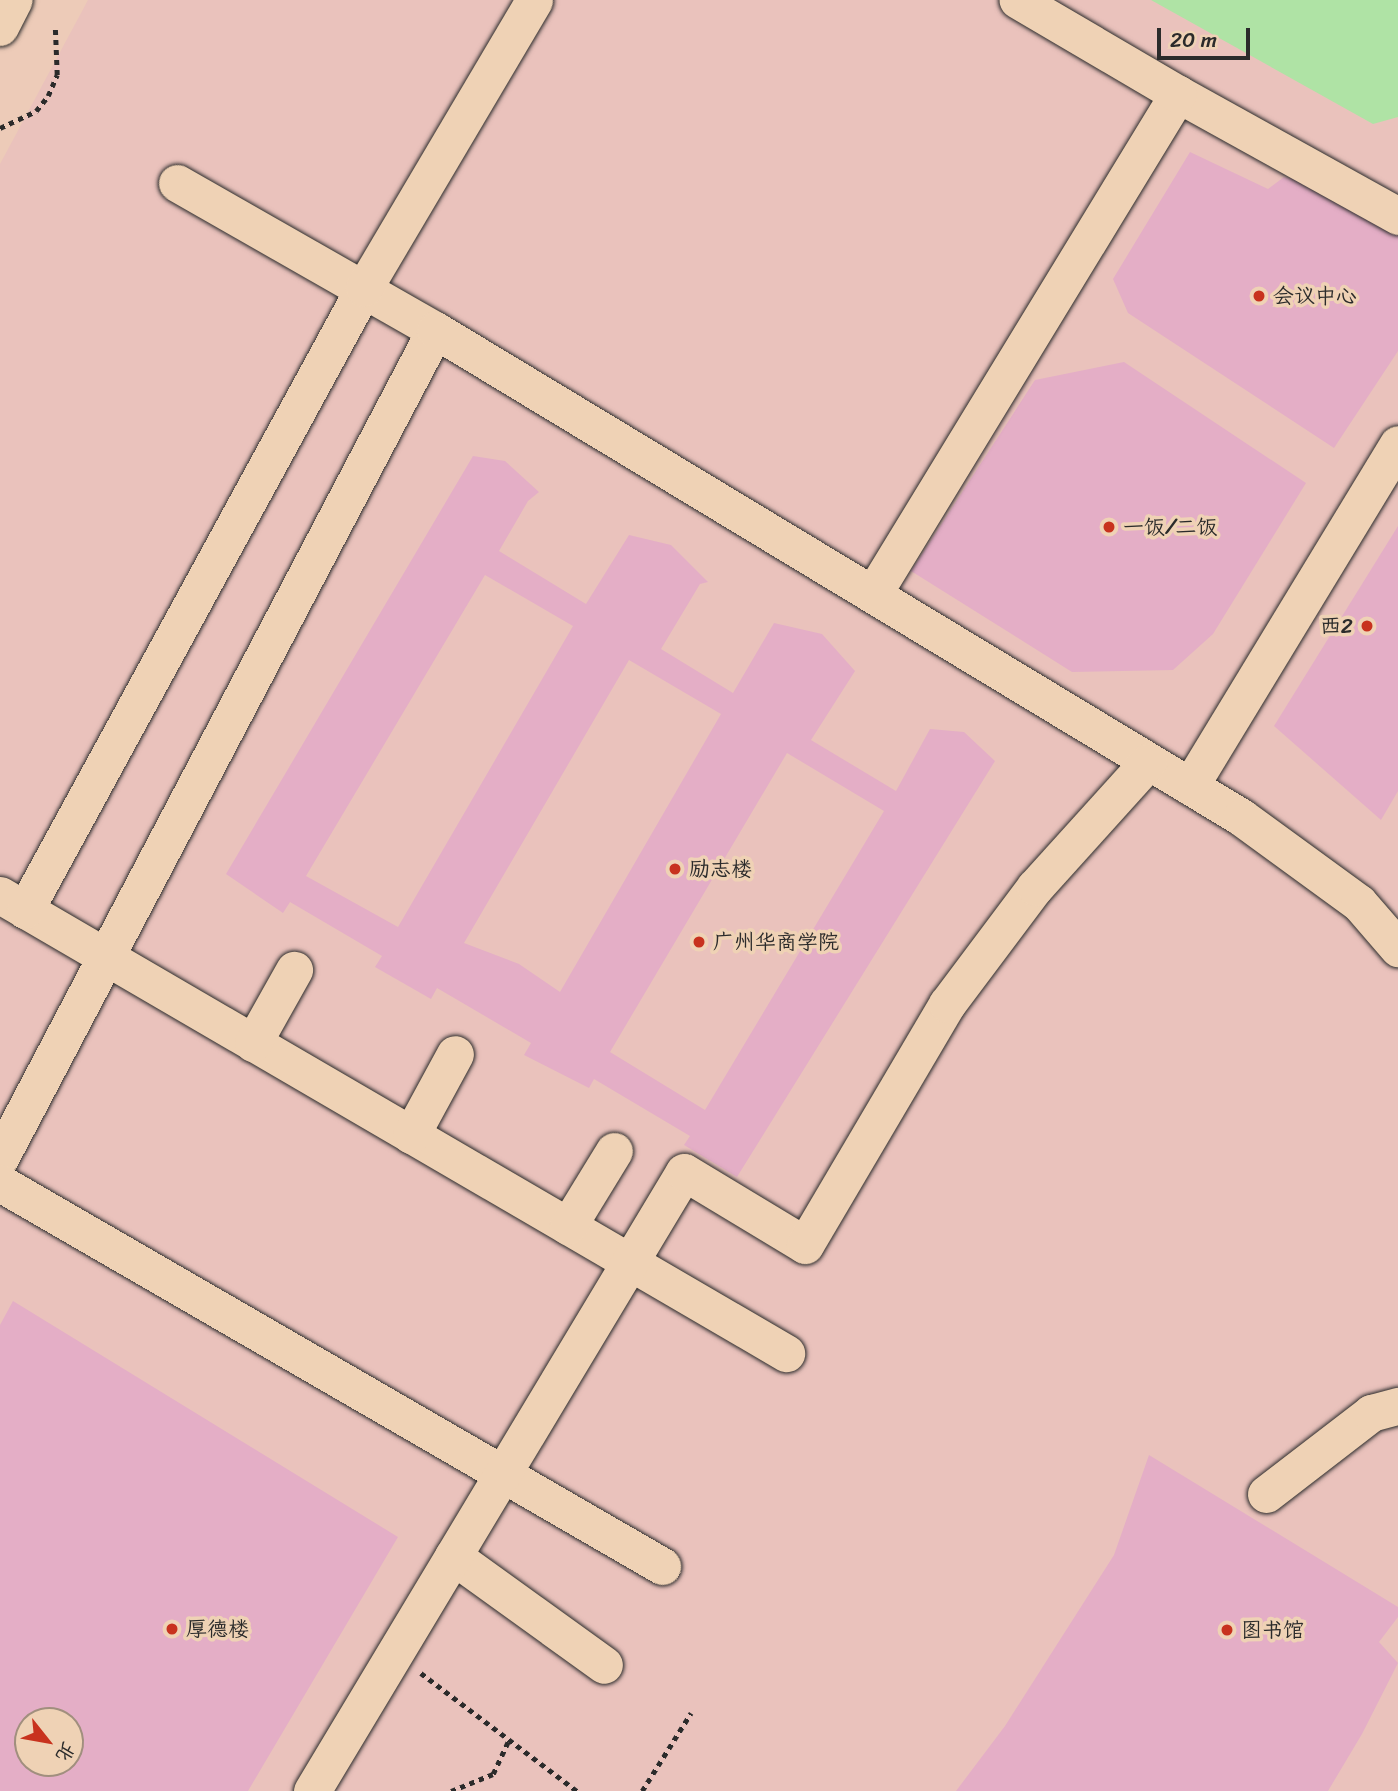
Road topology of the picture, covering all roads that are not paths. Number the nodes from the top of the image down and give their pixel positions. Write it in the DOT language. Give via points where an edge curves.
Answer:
graph roads {
  1 [pos="14,0"];
  2 [pos="534,0"];
  3 [pos="1018,0"];
  4 [pos="0,27"];
  5 [pos="1178,94"];
  6 [pos="177,183"];
  7 [pos="1398,216"];
  8 [pos="364,288"];
  9 [pos="435,330"];
  10 [pos="1398,444"];
  11 [pos="873,594"];
  12 [pos="1148,762"];
  13 [pos="1190,786"];
  14 [pos="12,902"];
  15 [pos="1398,948"];
  16 [pos="105,958"];
  17 [pos="294,971"];
  18 [pos="253,1043"];
  19 [pos="455,1054"];
  20 [pos="411,1135"];
  21 [pos="614,1151"];
  22 [pos="0,1158"];
  23 [pos="0,1183"];
  24 [pos="568,1226"];
  25 [pos="630,1262"];
  26 [pos="786,1353"];
  27 [pos="1398,1406"];
  28 [pos="502,1474"];
  29 [pos="1266,1494"];
  30 [pos="453,1556"];
  31 [pos="662,1566"];
  32 [pos="604,1665"];
  33 [pos="312,1791"];
  1 -- 4 [label="street"];
  2 -- 8 [label="street"];
  3 -- 5 [label="street"];
  5 -- 7 [label="street"];
  5 -- 11 [label="street"];
  6 -- 8 [label="street"];
  8 -- 9 [label="street"];
  8 -- 14 [label="street"];
  9 -- 11 [label="street"];
  9 -- 16 [label="street"];
  10 -- 13 [label="street"];
  11 -- 12 [label="street"];
  12 -- 13 [label="street"];
  12 -- 25 [label="street" via="1035,887 947,1004 805,1245 684,1172"];
  13 -- 15 [label="street" via="1241,817 1359,903"];
  14 -- 16 [label="street"];
  16 -- 18 [label="street"];
  16 -- 22 [label="street"];
  17 -- 18 [label="street"];
  18 -- 20 [label="street"];
  19 -- 20 [label="street"];
  20 -- 24 [label="street"];
  21 -- 24 [label="street"];
  23 -- 28 [label="street"];
  24 -- 25 [label="street"];
  25 -- 26 [label="street"];
  25 -- 28 [label="street"];
  27 -- 29 [label="street" via="1371,1413"];
  28 -- 30 [label="street"];
  28 -- 31 [label="street"];
  30 -- 32 [label="street"];
  30 -- 33 [label="street"];
}
